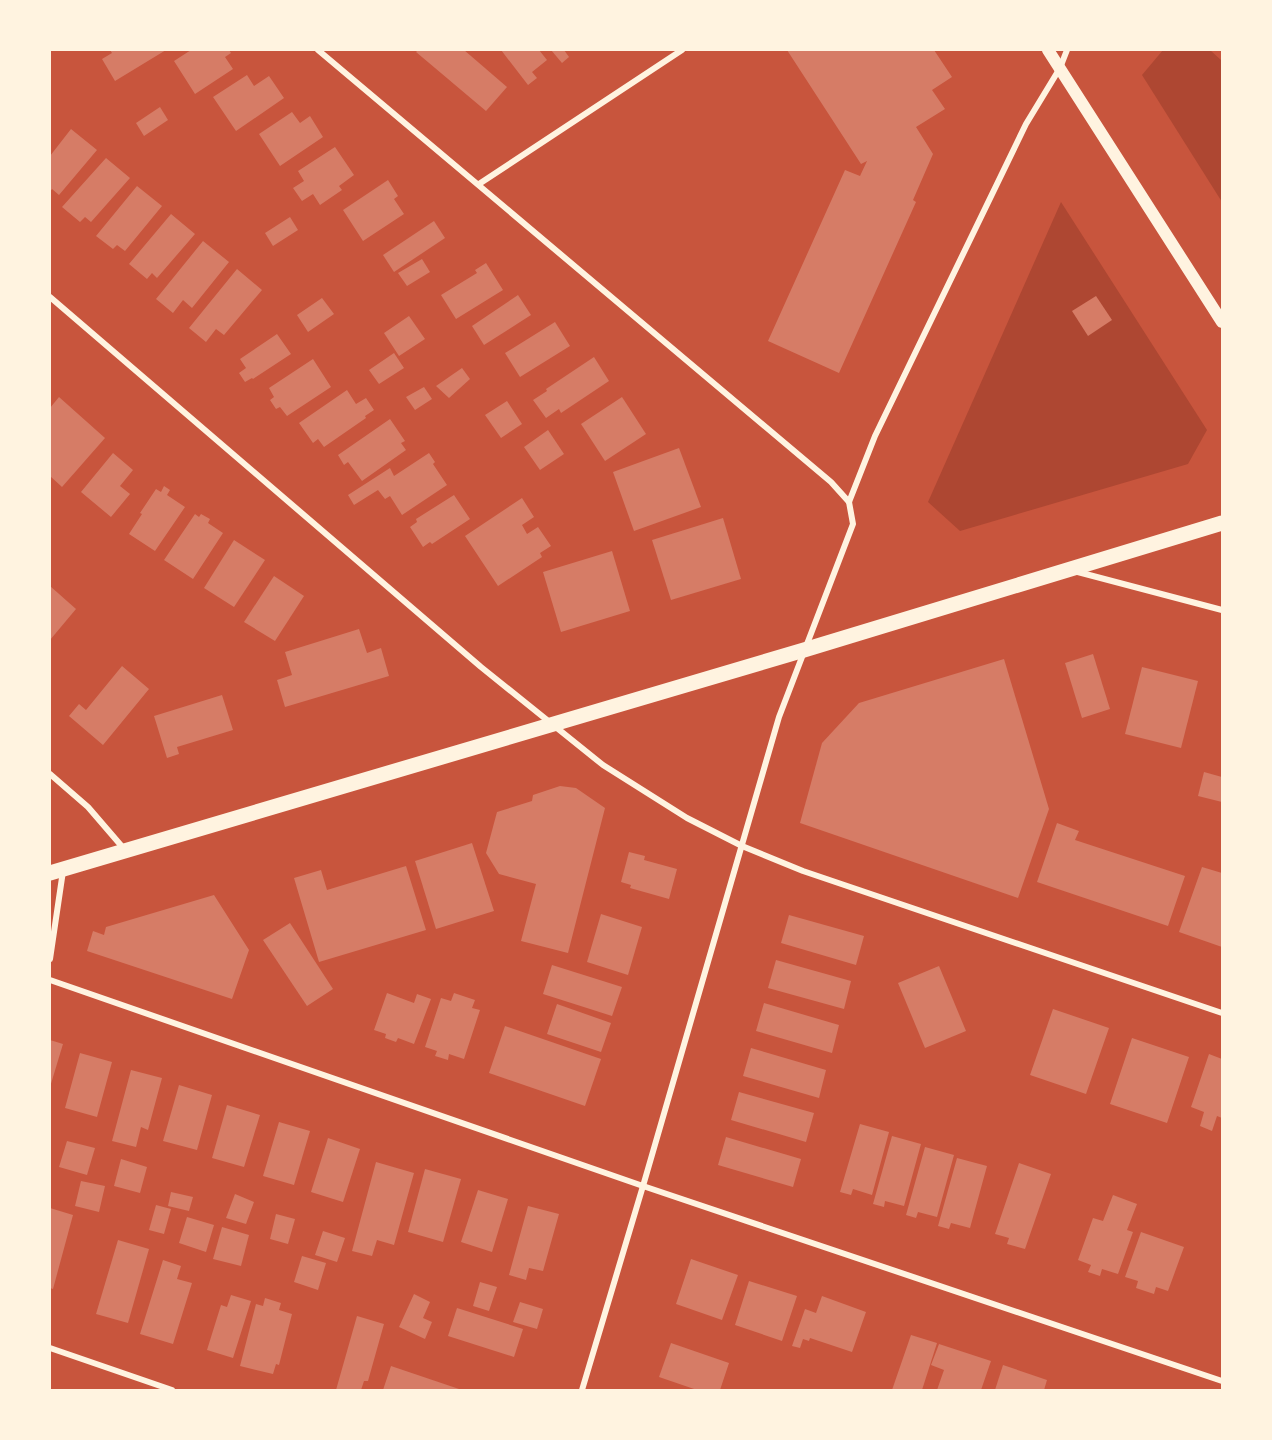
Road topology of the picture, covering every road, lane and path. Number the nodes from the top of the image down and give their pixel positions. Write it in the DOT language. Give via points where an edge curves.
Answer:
graph roads {
  1 [pos="318,50"];
  2 [pos="682,50"];
  3 [pos="1048,50"];
  4 [pos="1068,50"];
  5 [pos="1060,68"];
  6 [pos="479,184"];
  7 [pos="50,297"];
  8 [pos="1222,322"];
  9 [pos="849,502"];
  10 [pos="1222,523"];
  11 [pos="1070,570"];
  12 [pos="1222,610"];
  13 [pos="804,650"];
  14 [pos="552,725"];
  15 [pos="50,774"];
  16 [pos="742,846"];
  17 [pos="125,851"];
  18 [pos="56,871"];
  19 [pos="50,959"];
  20 [pos="50,980"];
  21 [pos="1222,1013"];
  22 [pos="643,1186"];
  23 [pos="50,1348"];
  24 [pos="1222,1381"];
  25 [pos="172,1390"];
  26 [pos="582,1390"];
  1 -- 6 [label="street"];
  2 -- 6 [label="street"];
  3 -- 5 [label="main road"];
  4 -- 5 [label="street"];
  5 -- 8 [label="main road"];
  5 -- 9 [label="street" via="1026,124 875,436"];
  6 -- 9 [label="street"];
  7 -- 14 [label="street"];
  9 -- 13 [label="street" via="852,524"];
  10 -- 11 [label="main road"];
  11 -- 12 [label="street"];
  11 -- 13 [label="main road"];
  13 -- 14 [label="main road"];
  13 -- 16 [label="street" via="779,717"];
  14 -- 16 [label="street" via="603,765 687,818"];
  14 -- 17 [label="main road"];
  15 -- 17 [label="street" via="88,807"];
  16 -- 21 [label="street" via="803,871"];
  16 -- 22 [label="street"];
  17 -- 18 [label="main road"];
  18 -- 19 [label="street"];
  20 -- 22 [label="street"];
  22 -- 24 [label="street"];
  22 -- 26 [label="street"];
  23 -- 25 [label="street"];
}
